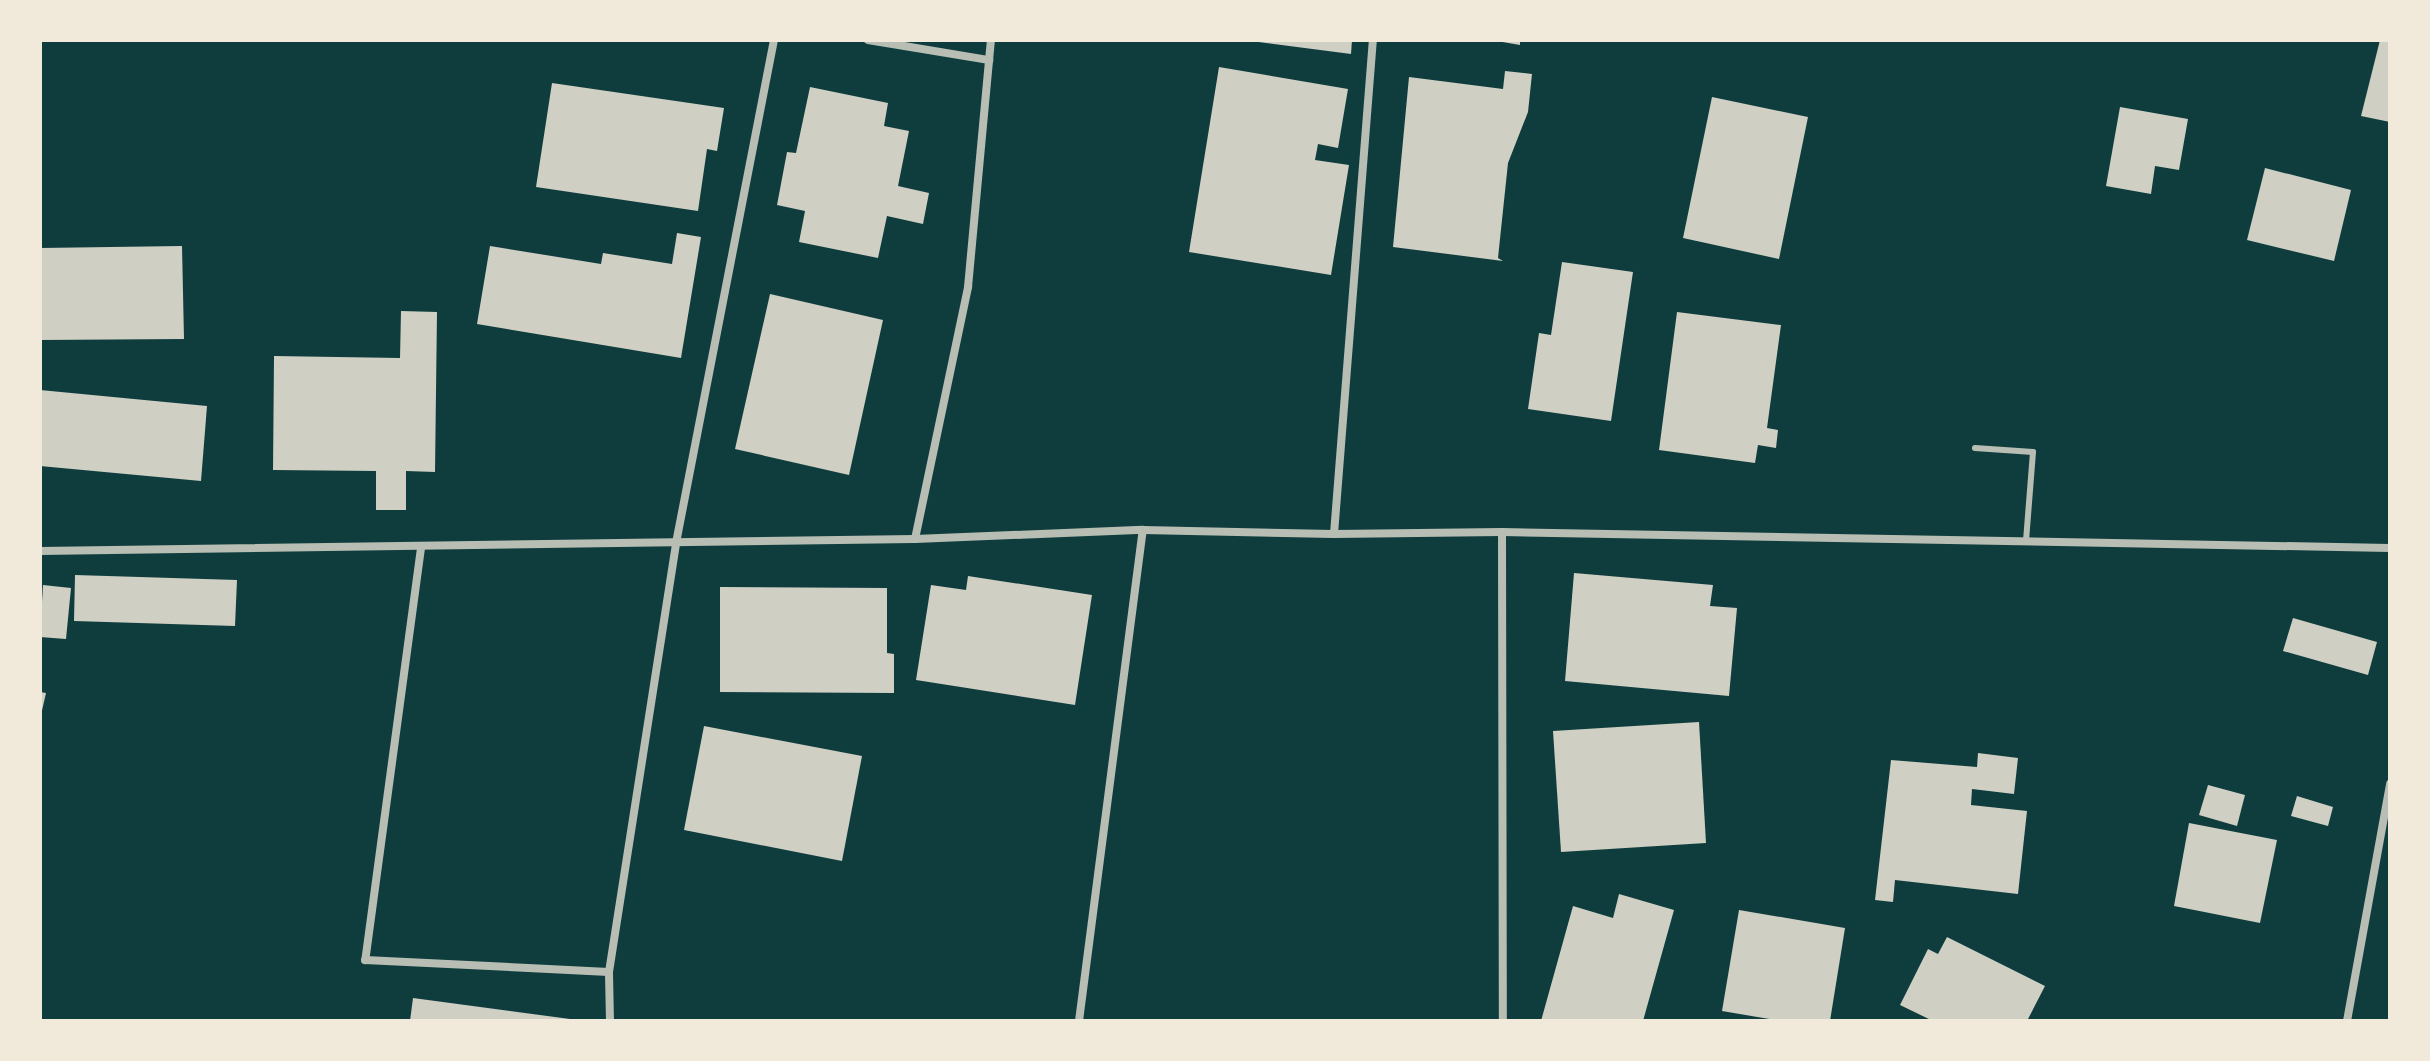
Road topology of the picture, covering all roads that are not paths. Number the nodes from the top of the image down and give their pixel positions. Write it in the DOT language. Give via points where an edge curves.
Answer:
graph roads {
  1 [pos="774,40"];
  2 [pos="868,40"];
  3 [pos="991,40"];
  4 [pos="1373,40"];
  5 [pos="989,60"];
  6 [pos="1975,448"];
  7 [pos="1143,530"];
  8 [pos="1502,532"];
  9 [pos="1334,534"];
  10 [pos="915,539"];
  11 [pos="2026,541"];
  12 [pos="676,543"];
  13 [pos="421,548"];
  14 [pos="2390,548"];
  15 [pos="40,551"];
  16 [pos="2390,784"];
  17 [pos="609,972"];
  18 [pos="610,1021"];
  19 [pos="1079,1021"];
  20 [pos="1503,1021"];
  21 [pos="2347,1021"];
  1 -- 12 [label="street"];
  2 -- 5 [label="street"];
  3 -- 5 [label="street"];
  4 -- 9 [label="street"];
  5 -- 10 [label="street" via="968,287"];
  6 -- 11 [label="lane" via="2033,452"];
  7 -- 9 [label="street"];
  7 -- 10 [label="street"];
  7 -- 19 [label="street"];
  8 -- 9 [label="street"];
  8 -- 11 [label="street"];
  8 -- 20 [label="street"];
  10 -- 12 [label="street"];
  11 -- 14 [label="street"];
  12 -- 13 [label="street"];
  12 -- 17 [label="street"];
  13 -- 15 [label="street"];
  13 -- 17 [label="street" via="365,960"];
  16 -- 21 [label="street"];
  17 -- 18 [label="street"];
}
